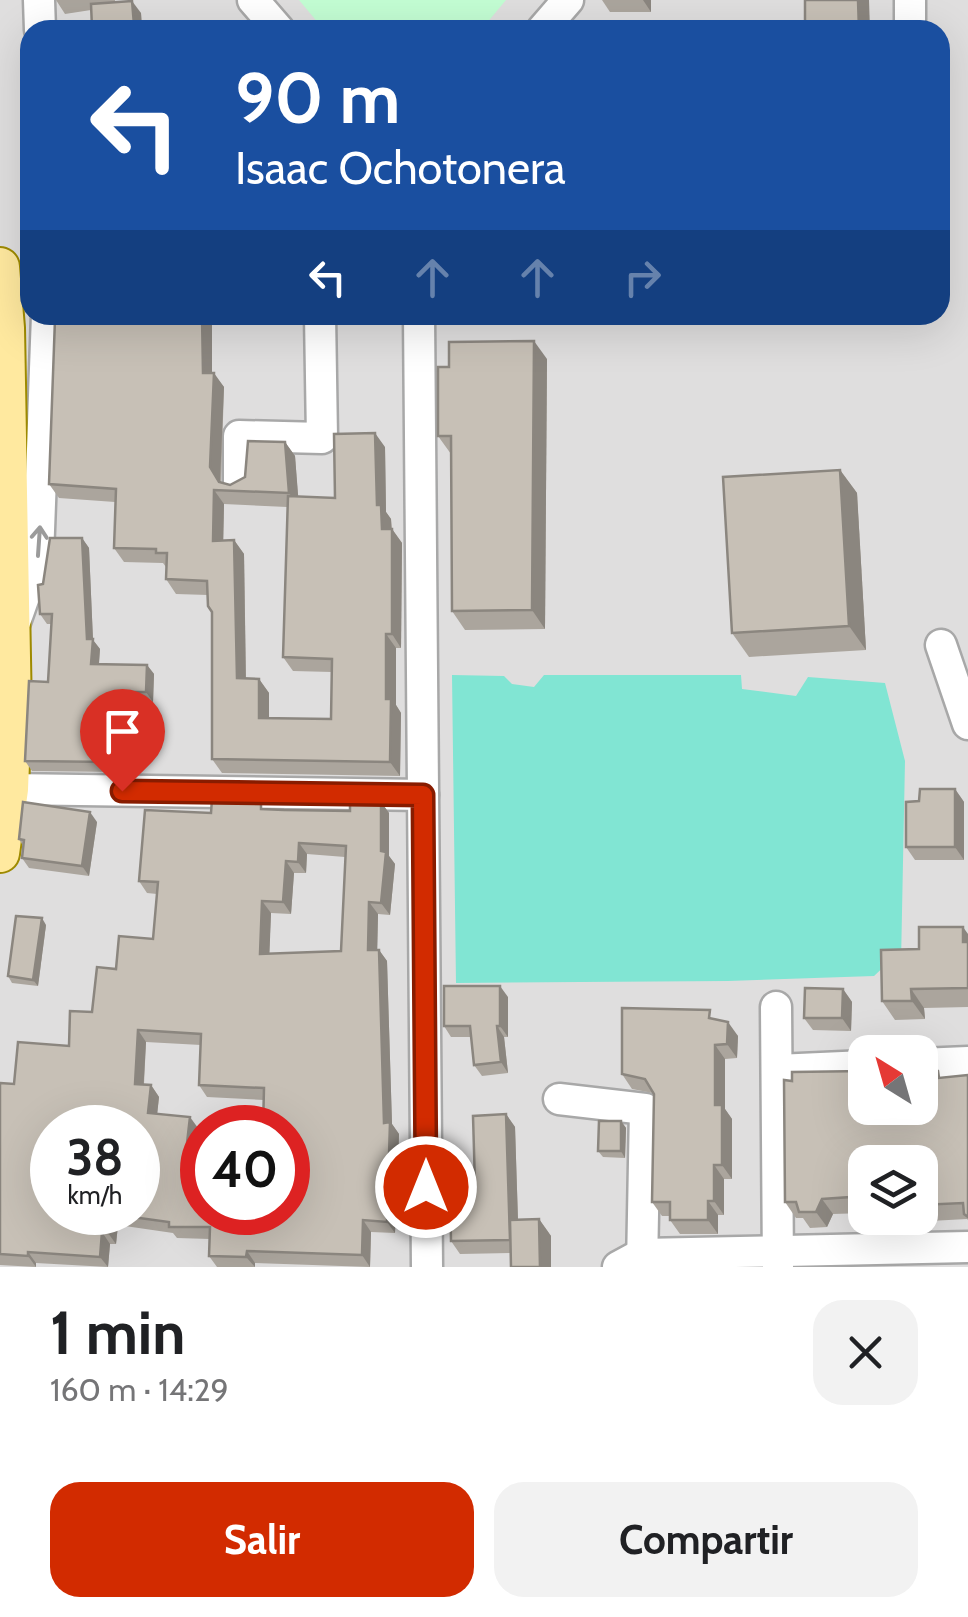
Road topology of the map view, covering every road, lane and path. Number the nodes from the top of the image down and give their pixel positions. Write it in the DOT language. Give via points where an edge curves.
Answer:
graph roads {
  1 [pos="253,0"];
  2 [pos="568,0"];
  3 [pos="270,20"];
  4 [pos="551,20"];
  5 [pos="0,267"];
  6 [pos="45,325"];
  7 [pos="320,325"];
  8 [pos="419,325"];
  9 [pos="2,330"];
  10 [pos="239,480"];
  11 [pos="11,634"];
  12 [pos="941,646"];
  13 [pos="968,724"];
  14 [pos="9,789"];
  15 [pos="423,795"];
  16 [pos="0,853"];
  17 [pos="776,1006"];
  18 [pos="968,1062"];
  19 [pos="938,1063"];
  20 [pos="848,1067"];
  21 [pos="776,1070"];
  22 [pos="559,1099"];
  23 [pos="968,1247"];
  24 [pos="778,1259"];
  25 [pos="634,1263"];
  26 [pos="427,1267"];
  1 -- 3 [label="street"];
  2 -- 4 [label="street"];
  5 -- 9 [label="main road"];
  11 -- 6 [label="street, one-way" via="38,557"];
  7 -- 10 [label="street" via="322,438 239,436"];
  8 -- 15 [label="street"];
  9 -- 11 [label="main road"];
  11 -- 14 [label="main road"];
  12 -- 13 [label="street"];
  14 -- 15 [label="street"];
  14 -- 16 [label="main road"];
  15 -- 26 [label="street"];
  17 -- 21 [label="street"];
  18 -- 19 [label="street"];
  20 -- 21 [label="street"];
  21 -- 24 [label="street"];
  22 -- 25 [label="street" via="645,1108"];
  23 -- 24 [label="street"];
  24 -- 25 [label="street"];
}
